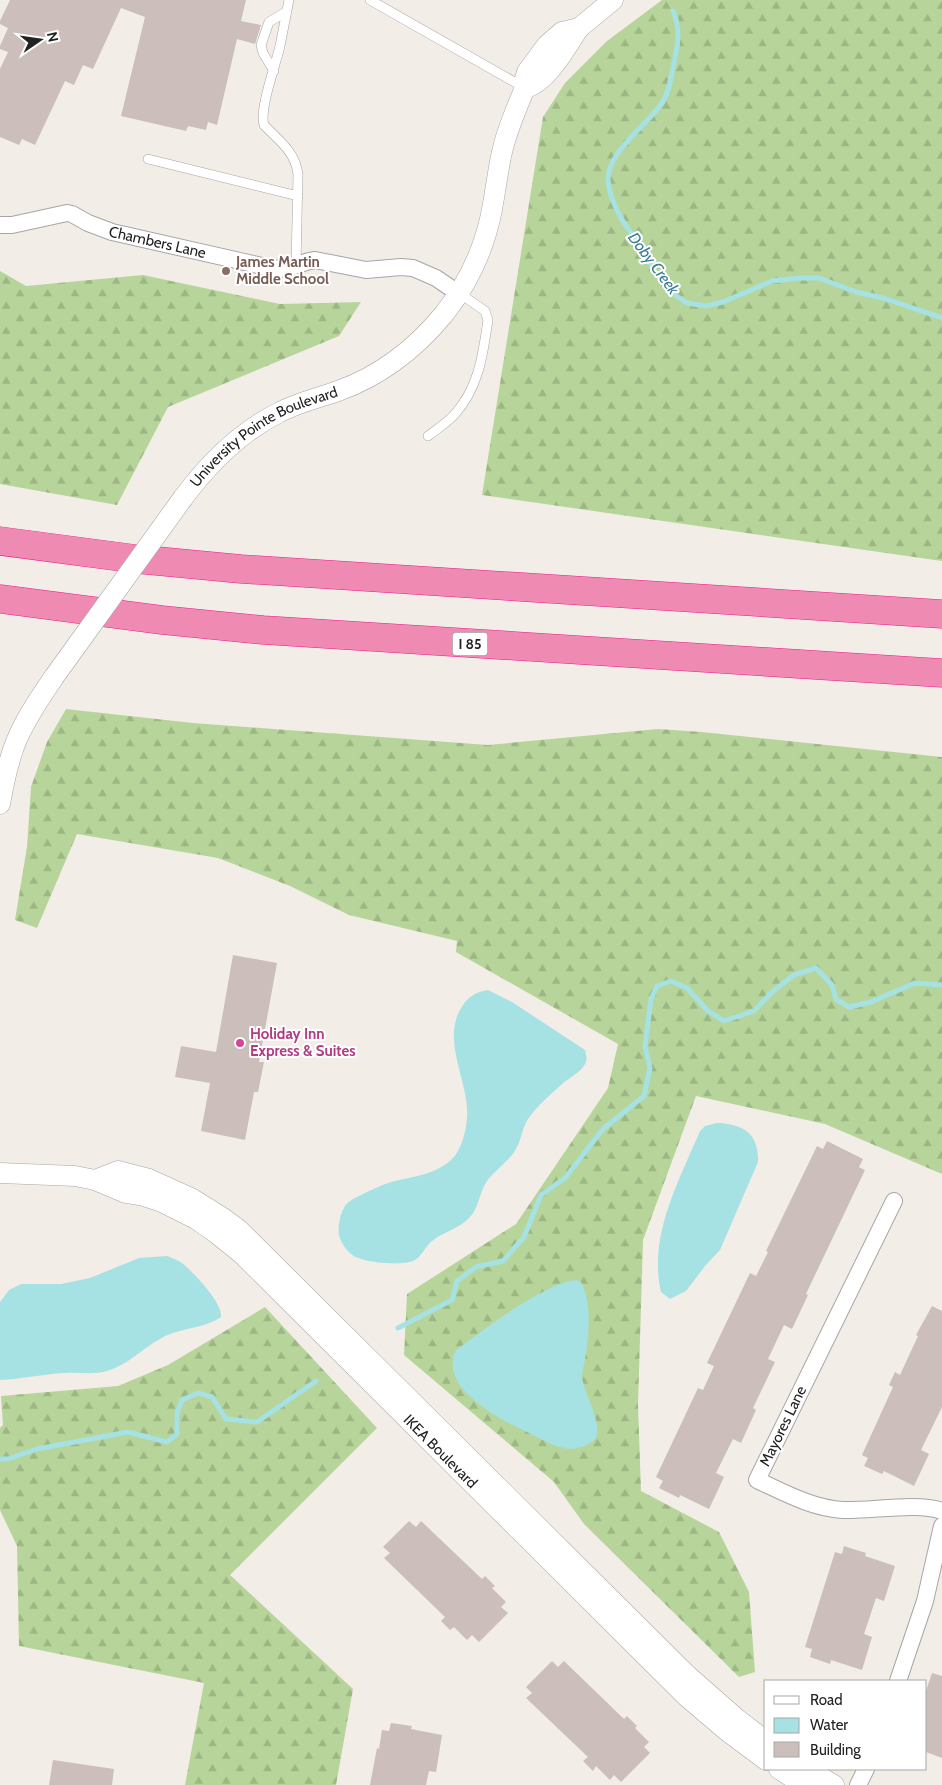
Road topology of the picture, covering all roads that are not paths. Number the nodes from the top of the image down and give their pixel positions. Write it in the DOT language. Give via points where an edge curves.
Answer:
graph roads {
  1 [pos="289,0"];
  2 [pos="370,0"];
  3 [pos="613,0"];
  4 [pos="286,12"];
  5 [pos="274,71"];
  6 [pos="525,88"];
  7 [pos="148,159"];
  8 [pos="298,196"];
  9 [pos="0,225"];
  10 [pos="296,266"];
  11 [pos="458,293"];
  12 [pos="428,436"];
  13 [pos="0,541"];
  14 [pos="0,599"];
  15 [pos="942,614"];
  16 [pos="942,673"];
  17 [pos="0,804"];
  18 [pos="0,1173"];
  19 [pos="894,1201"];
  20 [pos="489,1488"];
  21 [pos="942,1511"];
  22 [pos="942,1526"];
  23 [pos="898,1680"];
  24 [pos="764,1739"];
  25 [pos="764,1759"];
  26 [pos="781,1770"];
  27 [pos="809,1770"];
  28 [pos="866,1770"];
  29 [pos="804,1785"];
  30 [pos="834,1785"];
  31 [pos="858,1785"];
  1 -- 4 [label="lane"];
  2 -- 6 [label="lane"];
  3 -- 6 [label="street" via="578,28 546,74"];
  4 -- 5 [label="lane"];
  4 -- 5 [label="lane" via="270,22 261,45"];
  5 -- 8 [label="lane" via="263,120 294,158"];
  6 -- 11 [label="street, University Pointe Boulevard" via="508,130 487,231 474,266"];
  7 -- 8 [label="lane"];
  8 -- 10 [label="lane"];
  9 -- 10 [label="street, Chambers Lane" via="72,214 112,232 271,268"];
  10 -- 11 [label="street, Chambers Lane" via="314,260 366,270 413,268"];
  11 -- 12 [label="lane" via="488,315 482,362 465,401 454,415"];
  11 -- 17 [label="street, University Pointe Boulevard, bridge" via="430,329 398,358 360,382 291,407 253,428 220,455 197,480 54,676 32,712 18,738"];
  13 -- 15 [label="highway" via="136,560 250,570"];
  14 -- 16 [label="highway, I 85" via="263,630"];
  18 -- 20 [label="street, IKEA Boulevard" via="76,1176 95,1180 126,1193 162,1202 196,1219 228,1242"];
  19 -- 21 [label="street, Mayores Lane" via="757,1480 803,1501 832,1508 929,1507"];
  20 -- 24 [label="street, IKEA Boulevard" via="687,1675"];
  20 -- 25 [label="street, IKEA Boulevard" via="687,1697"];
  22 -- 23 [label="street" via="927,1594"];
  26 -- 29 [label="street"];
  27 -- 30 [label="street"];
  28 -- 31 [label="street"];
}
